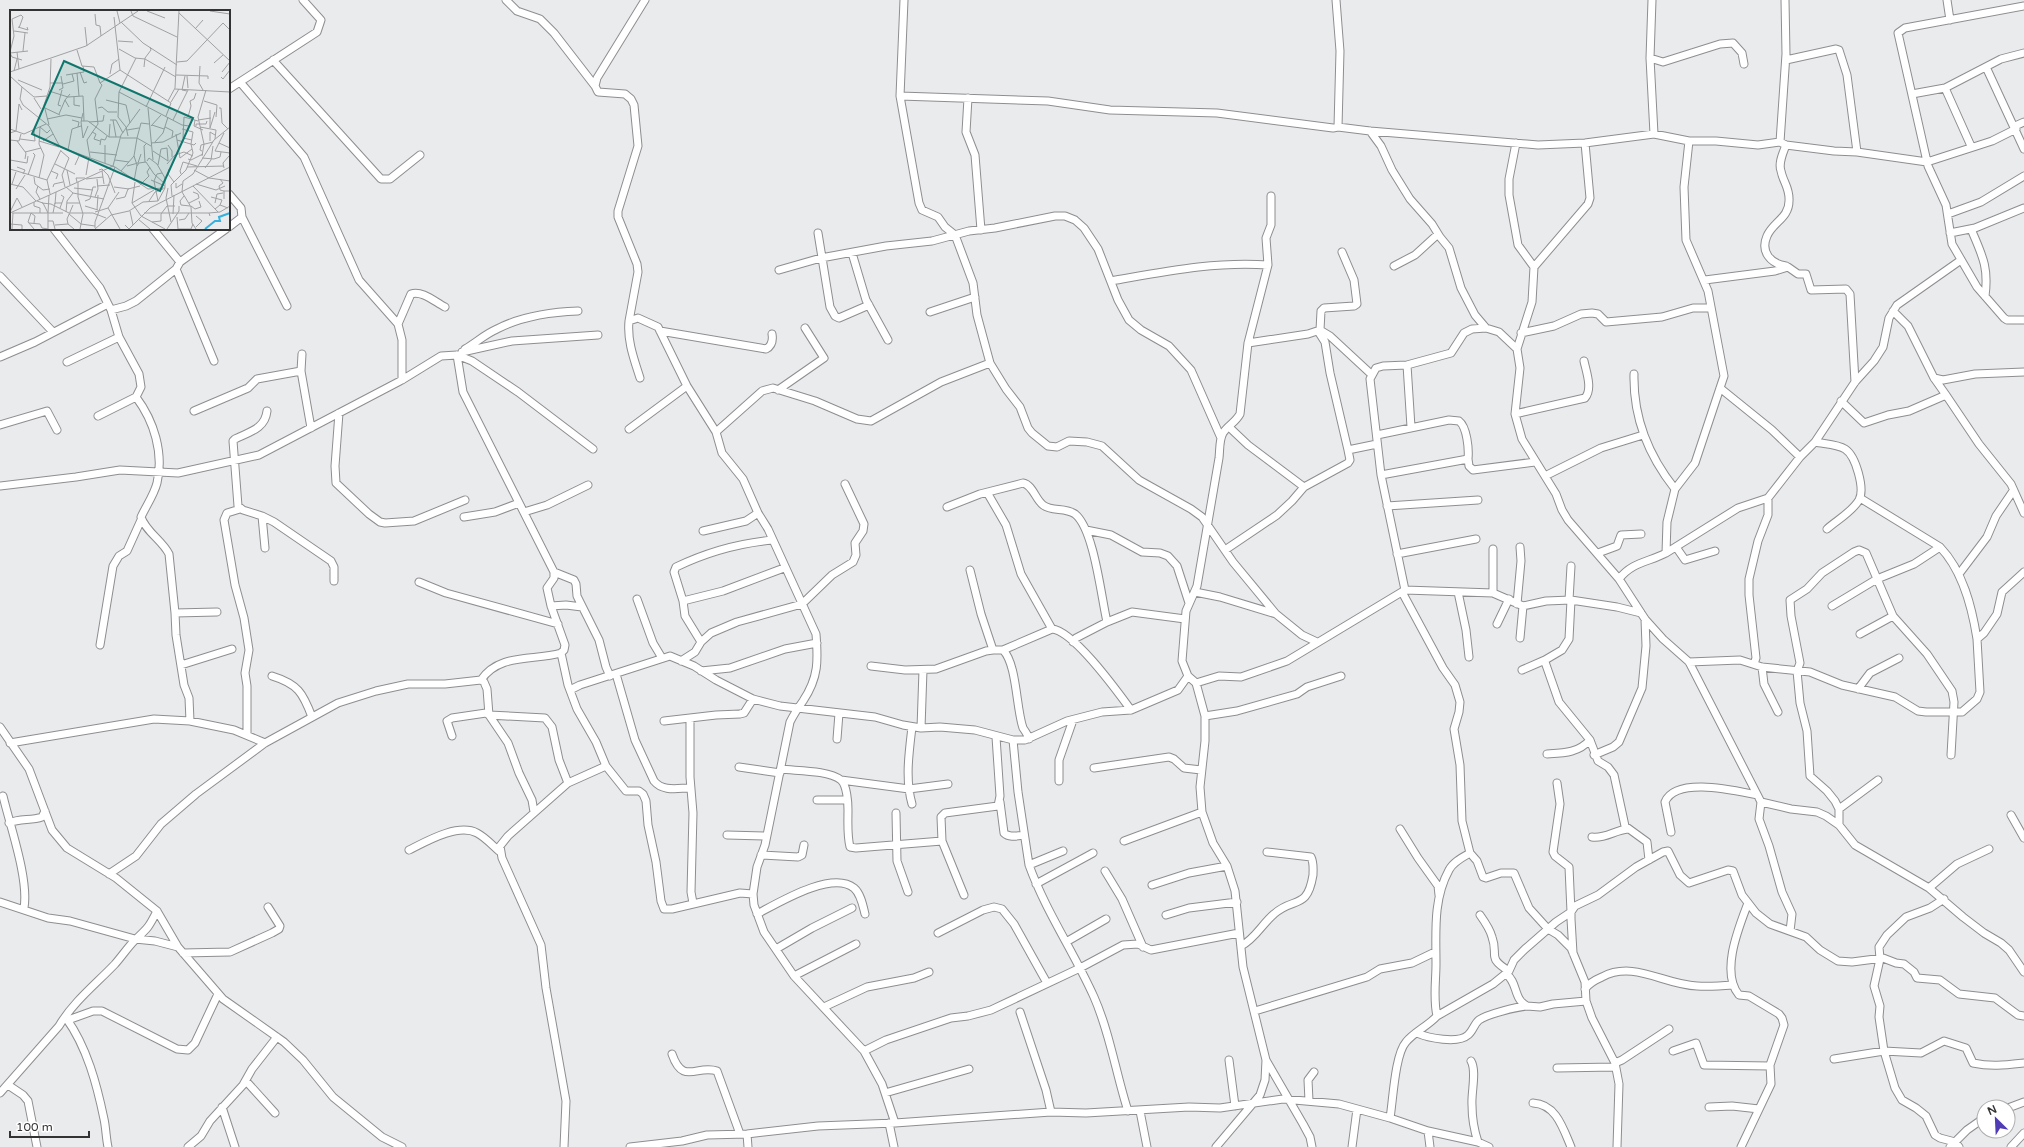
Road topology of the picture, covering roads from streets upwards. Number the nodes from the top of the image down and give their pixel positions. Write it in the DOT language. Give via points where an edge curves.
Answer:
graph roads {
  1 [pos="303,0"];
  2 [pos="506,0"];
  3 [pos="645,0"];
  4 [pos="904,0"];
  5 [pos="1336,0"];
  6 [pos="1652,0"];
  7 [pos="1784,0"];
  8 [pos="1947,0"];
  9 [pos="2024,6"];
  10 [pos="1950,20"];
  11 [pos="2024,53"];
  12 [pos="1650,58"];
  13 [pos="273,60"];
  14 [pos="1786,60"];
  15 [pos="1744,64"];
  16 [pos="1986,67"];
  17 [pos="240,82"];
  18 [pos="595,86"];
  19 [pos="230,88"];
  20 [pos="1945,88"];
  21 [pos="1912,94"];
  22 [pos="900,96"];
  23 [pos="968,98"];
  24 [pos="2024,122"];
  25 [pos="1338,127"];
  26 [pos="2015,128"];
  27 [pos="1370,131"];
  28 [pos="1654,134"];
  29 [pos="1689,141"];
  30 [pos="1516,143"];
  31 [pos="1585,143"];
  32 [pos="1783,143"];
  33 [pos="1971,146"];
  34 [pos="2024,149"];
  35 [pos="1857,152"];
  36 [pos="420,155"];
  37 [pos="1927,162"];
  38 [pos="2024,176"];
  39 [pos="230,195"];
  40 [pos="1271,196"];
  41 [pos="2024,208"];
  42 [pos="1948,214"];
  43 [pos="242,218"];
  44 [pos="230,226"];
  45 [pos="1971,229"];
  46 [pos="55,230"];
  47 [pos="154,230"];
  48 [pos="225,230"];
  49 [pos="980,230"];
  50 [pos="818,233"];
  51 [pos="1438,234"];
  52 [pos="1950,234"];
  53 [pos="955,235"];
  54 [pos="1342,252"];
  55 [pos="852,253"];
  56 [pos="821,258"];
  57 [pos="1961,260"];
  58 [pos="180,262"];
  59 [pos="1268,265"];
  60 [pos="1394,266"];
  61 [pos="1534,267"];
  62 [pos="1788,267"];
  63 [pos="176,269"];
  64 [pos="779,270"];
  65 [pos="0,276"];
  66 [pos="1705,280"];
  67 [pos="1111,281"];
  68 [pos="1986,296"];
  69 [pos="975,297"];
  70 [pos="869,305"];
  71 [pos="287,306"];
  72 [pos="110,307"];
  73 [pos="445,307"];
  74 [pos="1711,308"];
  75 [pos="578,311"];
  76 [pos="1893,311"];
  77 [pos="930,312"];
  78 [pos="2024,320"];
  79 [pos="629,321"];
  80 [pos="398,324"];
  81 [pos="805,328"];
  82 [pos="1486,328"];
  83 [pos="660,331"];
  84 [pos="1319,331"];
  85 [pos="53,332"];
  86 [pos="1521,333"];
  87 [pos="598,334"];
  88 [pos="772,334"];
  89 [pos="119,337"];
  90 [pos="888,340"];
  91 [pos="1248,343"];
  92 [pos="1517,349"];
  93 [pos="302,354"];
  94 [pos="460,354"];
  95 [pos="0,357"];
  96 [pos="214,361"];
  97 [pos="1584,361"];
  98 [pos="66,362"];
  99 [pos="990,363"];
  100 [pos="1407,365"];
  101 [pos="301,371"];
  102 [pos="2024,372"];
  103 [pos="1371,374"];
  104 [pos="1634,374"];
  105 [pos="640,378"];
  106 [pos="1934,378"];
  107 [pos="402,380"];
  108 [pos="1855,382"];
  109 [pos="687,386"];
  110 [pos="1720,388"];
  111 [pos="778,390"];
  112 [pos="1946,396"];
  113 [pos="136,397"];
  114 [pos="1841,401"];
  115 [pos="194,411"];
  116 [pos="267,411"];
  117 [pos="339,413"];
  118 [pos="1515,414"];
  119 [pos="98,416"];
  120 [pos="0,425"];
  121 [pos="1229,427"];
  122 [pos="1412,427"];
  123 [pos="311,428"];
  124 [pos="629,429"];
  125 [pos="58,430"];
  126 [pos="716,432"];
  127 [pos="1377,435"];
  128 [pos="1643,435"];
  129 [pos="1221,438"];
  130 [pos="1815,442"];
  131 [pos="1377,444"];
  132 [pos="593,449"];
  133 [pos="1348,450"];
  134 [pos="1800,457"];
  135 [pos="1468,459"];
  136 [pos="235,460"];
  137 [pos="1535,462"];
  138 [pos="158,471"];
  139 [pos="1381,475"];
  140 [pos="1545,476"];
  141 [pos="845,484"];
  142 [pos="0,486"];
  143 [pos="588,486"];
  144 [pos="1304,487"];
  145 [pos="1674,489"];
  146 [pos="2013,491"];
  147 [pos="988,494"];
  148 [pos="1768,498"];
  149 [pos="1860,498"];
  150 [pos="465,500"];
  151 [pos="1478,500"];
  152 [pos="519,503"];
  153 [pos="1387,506"];
  154 [pos="947,507"];
  155 [pos="240,509"];
  156 [pos="524,512"];
  157 [pos="758,513"];
  158 [pos="2024,513"];
  159 [pos="262,516"];
  160 [pos="464,517"];
  161 [pos="142,520"];
  162 [pos="1208,528"];
  163 [pos="1827,529"];
  164 [pos="1086,530"];
  165 [pos="703,531"];
  166 [pos="1641,534"];
  167 [pos="1476,539"];
  168 [pos="773,540"];
  169 [pos="1520,547"];
  170 [pos="1676,547"];
  171 [pos="1940,547"];
  172 [pos="265,548"];
  173 [pos="1493,549"];
  174 [pos="1225,550"];
  175 [pos="1716,551"];
  176 [pos="1666,553"];
  177 [pos="1397,554"];
  178 [pos="1598,554"];
  179 [pos="1571,566"];
  180 [pos="784,568"];
  181 [pos="970,570"];
  182 [pos="554,572"];
  183 [pos="2024,572"];
  184 [pos="1959,574"];
  185 [pos="1619,579"];
  186 [pos="1877,579"];
  187 [pos="334,581"];
  188 [pos="419,582"];
  189 [pos="1403,591"];
  190 [pos="1195,592"];
  191 [pos="1458,592"];
  192 [pos="1493,593"];
  193 [pos="637,599"];
  194 [pos="1509,599"];
  195 [pos="683,600"];
  196 [pos="1570,600"];
  197 [pos="1189,603"];
  198 [pos="802,604"];
  199 [pos="1520,605"];
  200 [pos="551,606"];
  201 [pos="1832,606"];
  202 [pos="582,607"];
  203 [pos="217,612"];
  204 [pos="175,613"];
  205 [pos="1276,614"];
  206 [pos="1643,616"];
  207 [pos="1893,616"];
  208 [pos="1184,619"];
  209 [pos="1107,622"];
  210 [pos="558,624"];
  211 [pos="1498,624"];
  212 [pos="1052,629"];
  213 [pos="1860,634"];
  214 [pos="1520,638"];
  215 [pos="1977,639"];
  216 [pos="701,642"];
  217 [pos="1073,642"];
  218 [pos="1317,642"];
  219 [pos="817,644"];
  220 [pos="100,645"];
  221 [pos="232,649"];
  222 [pos="993,650"];
  223 [pos="1003,650"];
  224 [pos="561,654"];
  225 [pos="1469,657"];
  226 [pos="662,658"];
  227 [pos="1899,658"];
  228 [pos="1545,660"];
  229 [pos="681,661"];
  230 [pos="1689,662"];
  231 [pos="1754,664"];
  232 [pos="181,665"];
  233 [pos="871,666"];
  234 [pos="1762,667"];
  235 [pos="923,670"];
  236 [pos="1522,670"];
  237 [pos="701,671"];
  238 [pos="1797,671"];
  239 [pos="613,675"];
  240 [pos="272,676"];
  241 [pos="1188,676"];
  242 [pos="1342,676"];
  243 [pos="481,680"];
  244 [pos="1196,683"];
  245 [pos="1858,689"];
  246 [pos="570,690"];
  247 [pos="753,699"];
  248 [pos="796,709"];
  249 [pos="1131,710"];
  250 [pos="1778,712"];
  251 [pos="1954,713"];
  252 [pos="839,714"];
  253 [pos="490,715"];
  254 [pos="1204,716"];
  255 [pos="312,717"];
  256 [pos="690,718"];
  257 [pos="1073,720"];
  258 [pos="190,721"];
  259 [pos="664,721"];
  260 [pos="0,727"];
  261 [pos="912,727"];
  262 [pos="921,728"];
  263 [pos="247,734"];
  264 [pos="452,736"];
  265 [pos="996,737"];
  266 [pos="837,739"];
  267 [pos="1029,739"];
  268 [pos="1013,740"];
  269 [pos="1590,740"];
  270 [pos="10,743"];
  271 [pos="266,743"];
  272 [pos="1547,754"];
  273 [pos="1594,755"];
  274 [pos="1951,755"];
  275 [pos="606,766"];
  276 [pos="739,767"];
  277 [pos="1094,768"];
  278 [pos="1201,770"];
  279 [pos="780,771"];
  280 [pos="841,780"];
  281 [pos="1878,780"];
  282 [pos="1059,781"];
  283 [pos="568,784"];
  284 [pos="948,784"];
  285 [pos="1557,784"];
  286 [pos="690,788"];
  287 [pos="909,789"];
  288 [pos="3,796"];
  289 [pos="1759,798"];
  290 [pos="817,800"];
  291 [pos="847,800"];
  292 [pos="1000,802"];
  293 [pos="912,804"];
  294 [pos="1839,809"];
  295 [pos="45,811"];
  296 [pos="534,812"];
  297 [pos="1202,812"];
  298 [pos="896,813"];
  299 [pos="2011,815"];
  300 [pos="9,823"];
  301 [pos="1839,825"];
  302 [pos="1400,829"];
  303 [pos="1628,829"];
  304 [pos="1671,832"];
  305 [pos="727,835"];
  306 [pos="1024,835"];
  307 [pos="766,836"];
  308 [pos="1592,837"];
  309 [pos="2024,838"];
  310 [pos="942,841"];
  311 [pos="1124,841"];
  312 [pos="804,845"];
  313 [pos="895,846"];
  314 [pos="1989,849"];
  315 [pos="409,850"];
  316 [pos="499,851"];
  317 [pos="1063,851"];
  318 [pos="1267,852"];
  319 [pos="1093,853"];
  320 [pos="1470,853"];
  321 [pos="761,855"];
  322 [pos="1649,860"];
  323 [pos="1029,866"];
  324 [pos="1227,866"];
  325 [pos="1105,871"];
  326 [pos="109,874"];
  327 [pos="1036,884"];
  328 [pos="1152,885"];
  329 [pos="1929,888"];
  330 [pos="908,892"];
  331 [pos="753,894"];
  332 [pos="964,895"];
  333 [pos="1440,897"];
  334 [pos="1944,900"];
  335 [pos="0,902"];
  336 [pos="1237,902"];
  337 [pos="693,903"];
  338 [pos="1748,903"];
  339 [pos="268,907"];
  340 [pos="24,908"];
  341 [pos="852,908"];
  342 [pos="157,911"];
  343 [pos="1571,912"];
  344 [pos="756,914"];
  345 [pos="865,914"];
  346 [pos="1166,915"];
  347 [pos="1480,915"];
  348 [pos="1106,919"];
  349 [pos="1548,929"];
  350 [pos="1790,931"];
  351 [pos="938,933"];
  352 [pos="1239,933"];
  353 [pos="135,939"];
  354 [pos="1066,942"];
  355 [pos="856,944"];
  356 [pos="1241,946"];
  357 [pos="178,947"];
  358 [pos="1143,947"];
  359 [pos="776,949"];
  360 [pos="1435,952"];
  361 [pos="183,953"];
  362 [pos="1574,955"];
  363 [pos="1880,959"];
  364 [pos="1080,968"];
  365 [pos="929,972"];
  366 [pos="1508,972"];
  367 [pos="2024,972"];
  368 [pos="794,976"];
  369 [pos="1047,983"];
  370 [pos="1733,985"];
  371 [pos="1585,989"];
  372 [pos="218,994"];
  373 [pos="1586,1001"];
  374 [pos="1527,1006"];
  375 [pos="824,1007"];
  376 [pos="1255,1011"];
  377 [pos="1020,1012"];
  378 [pos="1437,1016"];
  379 [pos="2024,1016"];
  380 [pos="67,1018"];
  381 [pos="1669,1029"];
  382 [pos="1417,1033"];
  383 [pos="277,1037"];
  384 [pos="864,1051"];
  385 [pos="1672,1051"];
  386 [pos="1884,1051"];
  387 [pos="672,1054"];
  388 [pos="1834,1059"];
  389 [pos="1228,1060"];
  390 [pos="1266,1060"];
  391 [pos="1471,1061"];
  392 [pos="2024,1063"];
  393 [pos="1614,1065"];
  394 [pos="1770,1066"];
  395 [pos="1557,1068"];
  396 [pos="969,1069"];
  397 [pos="1314,1072"];
  398 [pos="0,1081"];
  399 [pos="246,1081"];
  400 [pos="4,1088"];
  401 [pos="885,1093"];
  402 [pos="1288,1100"];
  403 [pos="1308,1101"];
  404 [pos="1533,1103"];
  405 [pos="1252,1104"];
  406 [pos="1235,1106"];
  407 [pos="222,1107"];
  408 [pos="1709,1107"];
  409 [pos="1357,1109"];
  410 [pos="1759,1109"];
  411 [pos="1128,1111"];
  412 [pos="1140,1111"];
  413 [pos="1051,1112"];
  414 [pos="275,1113"];
  415 [pos="1390,1118"];
  416 [pos="892,1123"];
  417 [pos="1976,1124"];
  418 [pos="1428,1131"];
  419 [pos="2024,1133"];
  420 [pos="744,1134"];
  421 [pos="1478,1142"];
  422 [pos="1955,1145"];
  423 [pos="37,1147"];
  424 [pos="108,1147"];
  425 [pos="188,1147"];
  426 [pos="235,1147"];
  427 [pos="402,1147"];
  428 [pos="564,1147"];
  429 [pos="630,1147"];
  430 [pos="748,1147"];
  431 [pos="894,1147"];
  432 [pos="1147,1147"];
  433 [pos="1216,1147"];
  434 [pos="1312,1147"];
  435 [pos="1352,1147"];
  436 [pos="1430,1147"];
  437 [pos="1489,1147"];
  438 [pos="1572,1147"];
  439 [pos="1617,1147"];
  440 [pos="1742,1147"];
  441 [pos="2011,1147"];
  1 -- 13 [label="street" via="321,20 317,32"];
  2 -- 18 [label="street" via="517,11 540,19"];
  3 -- 18 [label="street" via="597,78"];
  4 -- 22 [label="street"];
  5 -- 25 [label="street" via="1340,51"];
  6 -- 12 [label="street"];
  7 -- 14 [label="street"];
  8 -- 10 [label="street"];
  9 -- 10 [label="street"];
  10 -- 21 [label="street" via="1900,30 1898,37"];
  11 -- 16 [label="street" via="2001,59"];
  12 -- 15 [label="street" via="1663,62 1720,44 1733,43 1742,53"];
  12 -- 28 [label="street"];
  13 -- 17 [label="street"];
  13 -- 36 [label="street" via="381,179 390,179"];
  14 -- 32 [label="street"];
  14 -- 35 [label="street" via="1839,50 1847,75"];
  16 -- 20 [label="street"];
  16 -- 26 [label="street"];
  17 -- 19 [label="street"];
  17 -- 80 [label="street" via="304,157 360,280"];
  18 -- 79 [label="street" via="598,92 625,94 634,105 638,146 618,211 638,272"];
  20 -- 21 [label="street"];
  20 -- 33 [label="street"];
  21 -- 37 [label="street"];
  22 -- 23 [label="street"];
  22 -- 53 [label="street" via="919,203 922,210 938,217"];
  23 -- 25 [label="street" via="1048,101 1110,110 1218,113"];
  23 -- 49 [label="street" via="966,132 975,155"];
  24 -- 26 [label="street"];
  25 -- 27 [label="street"];
  26 -- 33 [label="street" via="1992,141"];
  26 -- 34 [label="street"];
  27 -- 30 [label="street"];
  27 -- 51 [label="street" via="1410,199"];
  28 -- 29 [label="street"];
  28 -- 31 [label="street"];
  29 -- 32 [label="street" via="1758,145"];
  29 -- 66 [label="street" via="1684,186 1686,240"];
  30 -- 31 [label="street"];
  30 -- 61 [label="street" via="1509,179 1509,194 1518,245"];
  31 -- 61 [label="street" via="1590,198 1588,204"];
  32 -- 35 [label="street"];
  32 -- 62 [label="street" via="1780,171 1789,192 1789,208 1785,217 1767,236 1765,244 1771,261 1776,265"];
  33 -- 37 [label="street"];
  35 -- 37 [label="street"];
  37 -- 42 [label="street" via="1944,198"];
  38 -- 42 [label="street" via="1981,202"];
  39 -- 43 [label="street" via="241,208"];
  40 -- 59 [label="street" via="1271,224 1266,238"];
  41 -- 45 [label="street"];
  42 -- 52 [label="street"];
  43 -- 44 [label="street"];
  43 -- 71 [label="street"];
  45 -- 52 [label="street"];
  45 -- 68 [label="street" via="1986,264"];
  46 -- 72 [label="street" via="100,288"];
  47 -- 58 [label="street"];
  48 -- 58 [label="street"];
  49 -- 53 [label="street" via="969,230"];
  49 -- 67 [label="street" via="1065,216 1084,228 1098,249"];
  50 -- 56 [label="street"];
  51 -- 60 [label="street" via="1415,255"];
  51 -- 82 [label="street" via="1449,248 1461,288 1475,315"];
  52 -- 57 [label="street" via="1952,244"];
  53 -- 55 [label="street"];
  53 -- 69 [label="street" via="973,283"];
  54 -- 84 [label="street" via="1354,280 1357,304 1324,308 1321,311"];
  55 -- 56 [label="street"];
  55 -- 70 [label="street" via="860,284"];
  56 -- 64 [label="street"];
  56 -- 70 [label="street" via="830,307 835,316 839,318"];
  57 -- 68 [label="street" via="1977,288"];
  57 -- 76 [label="street" via="1897,305"];
  58 -- 63 [label="street"];
  59 -- 67 [label="street" via="1214,265 1173,269"];
  59 -- 91 [label="street"];
  61 -- 86 [label="street" via="1532,302"];
  62 -- 66 [label="street"];
  62 -- 108 [label="street" via="1798,274 1806,274 1811,290 1848,290 1853,321"];
  63 -- 72 [label="street" via="136,301 126,306"];
  63 -- 96 [label="street"];
  65 -- 85 [label="street"];
  66 -- 74 [label="street"];
  67 -- 129 [label="street" via="1121,305 1134,326 1169,346 1191,370"];
  68 -- 78 [label="street" via="2007,320"];
  69 -- 77 [label="street"];
  69 -- 99 [label="street" via="977,315"];
  70 -- 90 [label="street"];
  72 -- 85 [label="street"];
  72 -- 89 [label="street"];
  73 -- 80 [label="street" via="415,292 411,294"];
  74 -- 86 [label="street" via="1693,308 1662,317 1606,322 1598,314 1581,314 1554,326"];
  74 -- 110 [label="street" via="1724,376"];
  75 -- 94 [label="street" via="552,312 509,324 496,329"];
  76 -- 106 [label="street" via="1908,326"];
  76 -- 108 [label="street" via="1883,347"];
  79 -- 83 [label="street" via="638,318 645,320 658,327"];
  79 -- 105 [label="street" via="631,348"];
  80 -- 107 [label="street" via="402,340"];
  81 -- 111 [label="street" via="824,358"];
  82 -- 92 [label="street" via="1499,332"];
  82 -- 100 [label="street" via="1472,329 1464,333 1451,353"];
  83 -- 88 [label="street" via="766,349 773,340"];
  83 -- 109 [label="street"];
  84 -- 91 [label="street"];
  84 -- 103 [label="street" via="1330,336"];
  84 -- 133 [label="street" via="1326,342 1330,373"];
  85 -- 95 [label="street"];
  86 -- 92 [label="street"];
  87 -- 94 [label="street" via="512,341"];
  89 -- 98 [label="street"];
  89 -- 113 [label="street" via="139,374 141,387"];
  91 -- 121 [label="street" via="1240,414"];
  92 -- 118 [label="street" via="1520,368"];
  93 -- 101 [label="street"];
  94 -- 107 [label="street" via="441,356"];
  94 -- 132 [label="street" via="518,392"];
  94 -- 152 [label="street" via="463,392"];
  97 -- 118 [label="street" via="1589,386 1585,398"];
  99 -- 111 [label="street" via="941,382 871,420 857,419 815,401"];
  99 -- 162 [label="street" via="1020,407 1028,428 1041,442 1056,447 1069,441 1102,446 1139,480 1191,508 1202,517"];
  100 -- 103 [label="street" via="1383,366 1376,368"];
  100 -- 122 [label="street"];
  101 -- 115 [label="street" via="256,379 248,388"];
  101 -- 123 [label="street"];
  102 -- 106 [label="street" via="1975,374 1943,380"];
  103 -- 127 [label="street"];
  104 -- 128 [label="street" via="1635,395"];
  106 -- 112 [label="street"];
  107 -- 117 [label="street"];
  108 -- 114 [label="street"];
  109 -- 124 [label="street"];
  109 -- 126 [label="street"];
  110 -- 134 [label="street" via="1772,430"];
  110 -- 145 [label="street" via="1695,463"];
  111 -- 126 [label="street" via="762,391"];
  112 -- 114 [label="street" via="1909,411 1864,423"];
  112 -- 146 [label="street" via="2011,484"];
  113 -- 119 [label="street"];
  113 -- 138 [label="street" via="155,432"];
  114 -- 130 [label="street" via="1834,416"];
  116 -- 136 [label="street" via="263,424 235,439"];
  117 -- 123 [label="street"];
  117 -- 150 [label="street" via="336,483 380,522 414,521"];
  118 -- 137 [label="street" via="1520,434"];
  120 -- 125 [label="street" via="48,411"];
  121 -- 129 [label="street"];
  121 -- 144 [label="street" via="1248,445"];
  122 -- 127 [label="street"];
  122 -- 135 [label="street" via="1449,420 1459,421 1463,426 1469,450"];
  123 -- 136 [label="street" via="259,455"];
  126 -- 157 [label="street" via="722,453 743,479"];
  127 -- 131 [label="street"];
  128 -- 140 [label="street" via="1601,448"];
  128 -- 145 [label="street" via="1660,470"];
  129 -- 162 [label="street"];
  130 -- 134 [label="street"];
  130 -- 149 [label="street" via="1844,448 1848,452 1858,468"];
  131 -- 133 [label="street"];
  131 -- 139 [label="street"];
  133 -- 144 [label="street" via="1348,463"];
  134 -- 148 [label="street"];
  135 -- 137 [label="street" via="1473,470"];
  135 -- 139 [label="street"];
  136 -- 138 [label="street" via="182,472"];
  136 -- 155 [label="street"];
  137 -- 140 [label="street"];
  138 -- 142 [label="street" via="120,470"];
  138 -- 161 [label="street" via="157,482 140,517"];
  139 -- 153 [label="street"];
  140 -- 178 [label="street" via="1565,515"];
  141 -- 198 [label="street" via="864,524 863,531 855,543 855,559 832,575"];
  143 -- 156 [label="street" via="547,506"];
  144 -- 174 [label="street" via="1277,515"];
  145 -- 176 [label="street" via="1667,522"];
  146 -- 158 [label="street"];
  146 -- 184 [label="street" via="1996,516 1987,537"];
  147 -- 154 [label="street" via="980,494"];
  147 -- 164 [label="street" via="1026,484 1043,505 1072,513"];
  147 -- 212 [label="street" via="1006,525 1021,574"];
  148 -- 170 [label="street" via="1738,508"];
  148 -- 231 [label="street" via="1768,515 1758,541 1749,579 1756,658"];
  149 -- 163 [label="street"];
  149 -- 171 [label="street"];
  151 -- 153 [label="street"];
  152 -- 156 [label="street"];
  152 -- 160 [label="street" via="495,512"];
  153 -- 177 [label="street"];
  155 -- 159 [label="street"];
  155 -- 263 [label="street" via="227,513 224,520 249,650 245,673"];
  156 -- 182 [label="street"];
  157 -- 165 [label="street" via="746,521"];
  157 -- 168 [label="street"];
  159 -- 172 [label="street"];
  159 -- 187 [label="street" via="331,561 334,567"];
  161 -- 204 [label="street" via="169,554"];
  161 -- 220 [label="street" via="127,550 119,556 113,566"];
  162 -- 174 [label="street"];
  162 -- 190 [label="street"];
  164 -- 197 [label="street" via="1111,535 1142,552 1168,556 1177,566"];
  164 -- 209 [label="street" via="1092,545"];
  166 -- 178 [label="street" via="1621,535 1617,546"];
  167 -- 177 [label="street"];
  168 -- 180 [label="street"];
  168 -- 195 [label="street" via="758,541 711,553 676,567 674,572"];
  169 -- 199 [label="street"];
  170 -- 175 [label="street" via="1685,560"];
  170 -- 176 [label="street"];
  171 -- 184 [label="street"];
  171 -- 186 [label="street" via="1914,564"];
  173 -- 192 [label="street"];
  174 -- 205 [label="street"];
  176 -- 185 [label="street" via="1630,567"];
  177 -- 189 [label="street"];
  178 -- 185 [label="street"];
  179 -- 196 [label="street"];
  180 -- 195 [label="street" via="723,590"];
  180 -- 198 [label="street"];
  181 -- 222 [label="street"];
  182 -- 200 [label="street" via="554,578 547,588"];
  182 -- 202 [label="street" via="574,580"];
  183 -- 215 [label="street" via="2002,592 1997,614"];
  184 -- 215 [label="street" via="1973,617"];
  185 -- 206 [label="street"];
  186 -- 201 [label="street"];
  186 -- 207 [label="street"];
  186 -- 238 [label="street" via="1866,553 1860,550 1843,557 1807,589 1791,598 1790,616 1800,663"];
  188 -- 210 [label="street" via="446,593"];
  189 -- 191 [label="street"];
  189 -- 218 [label="street"];
  189 -- 320 [label="street" via="1443,668 1455,685 1460,702 1454,729 1460,765 1462,821"];
  190 -- 197 [label="street"];
  190 -- 205 [label="street"];
  191 -- 192 [label="street"];
  191 -- 225 [label="street"];
  192 -- 194 [label="street"];
  193 -- 226 [label="street" via="653,643"];
  194 -- 199 [label="street"];
  194 -- 211 [label="street"];
  195 -- 216 [label="street" via="685,616"];
  196 -- 199 [label="street"];
  196 -- 206 [label="street" via="1617,607"];
  196 -- 228 [label="street" via="1567,645"];
  197 -- 208 [label="street"];
  198 -- 216 [label="street" via="737,622 711,633"];
  198 -- 219 [label="street" via="816,634"];
  199 -- 214 [label="street"];
  200 -- 202 [label="street"];
  200 -- 210 [label="street"];
  202 -- 239 [label="street" via="599,640 606,667"];
  203 -- 204 [label="street"];
  204 -- 232 [label="street"];
  205 -- 218 [label="street" via="1302,635"];
  206 -- 230 [label="street" via="1663,639"];
  206 -- 273 [label="street" via="1646,646 1642,688 1619,742"];
  207 -- 213 [label="street"];
  207 -- 251 [label="street" via="1927,654 1948,684 1954,702"];
  208 -- 209 [label="street" via="1137,611"];
  208 -- 241 [label="street" via="1182,661"];
  209 -- 217 [label="street"];
  210 -- 224 [label="street" via="565,645"];
  212 -- 217 [label="street" via="1057,629"];
  212 -- 223 [label="street"];
  215 -- 251 [label="street" via="1980,692 1969,707 1962,712"];
  216 -- 229 [label="street" via="695,652"];
  217 -- 249 [label="street" via="1098,667"];
  218 -- 244 [label="street" via="1287,661 1241,678 1219,676"];
  219 -- 237 [label="street" via="785,649 730,668"];
  219 -- 248 [label="street" via="816,672 805,697"];
  221 -- 232 [label="street"];
  222 -- 223 [label="street"];
  222 -- 235 [label="street" via="936,669"];
  223 -- 267 [label="street" via="1007,654 1015,680 1023,728"];
  224 -- 243 [label="street" via="508,661 492,667"];
  224 -- 246 [label="street"];
  226 -- 229 [label="street" via="670,656"];
  226 -- 239 [label="street"];
  227 -- 245 [label="street" via="1870,673"];
  228 -- 236 [label="street"];
  228 -- 269 [label="street" via="1558,702"];
  229 -- 237 [label="street"];
  230 -- 231 [label="street" via="1740,660"];
  230 -- 289 [label="street"];
  231 -- 234 [label="street"];
  232 -- 258 [label="street" via="185,690 189,698"];
  233 -- 235 [label="street"];
  234 -- 238 [label="street"];
  234 -- 250 [label="street" via="1764,684"];
  235 -- 262 [label="street"];
  237 -- 247 [label="street"];
  238 -- 245 [label="street" via="1810,672"];
  238 -- 294 [label="street" via="1800,703 1807,731 1810,776 1828,791"];
  239 -- 246 [label="street"];
  239 -- 286 [label="street" via="635,740 654,781 659,787"];
  240 -- 255 [label="street" via="293,684 303,695"];
  241 -- 244 [label="street"];
  241 -- 249 [label="street" via="1178,690"];
  242 -- 254 [label="street" via="1308,687 1298,694 1232,712"];
  243 -- 253 [label="street" via="487,689"];
  243 -- 255 [label="street" via="408,684 384,689 338,703"];
  244 -- 254 [label="street"];
  245 -- 251 [label="street" via="1895,697 1918,711"];
  246 -- 275 [label="street"];
  247 -- 248 [label="street"];
  247 -- 256 [label="street" via="748,708 740,714"];
  248 -- 252 [label="street"];
  248 -- 279 [label="street" via="790,722"];
  249 -- 257 [label="street" via="1102,712"];
  251 -- 274 [label="street"];
  252 -- 261 [label="street" via="875,717"];
  252 -- 266 [label="street"];
  253 -- 264 [label="street" via="474,714 449,719 447,724"];
  253 -- 283 [label="street" via="545,718 552,727 559,760"];
  253 -- 296 [label="street" via="508,743 532,800"];
  254 -- 278 [label="street" via="1205,741"];
  255 -- 271 [label="street"];
  256 -- 259 [label="street"];
  256 -- 286 [label="street"];
  257 -- 267 [label="street" via="1056,724"];
  257 -- 282 [label="street" via="1059,760"];
  258 -- 263 [label="street"];
  258 -- 270 [label="street" via="154,719"];
  260 -- 270 [label="street"];
  261 -- 262 [label="street"];
  261 -- 287 [label="street" via="908,765"];
  262 -- 265 [label="street" via="975,730"];
  263 -- 271 [label="street"];
  265 -- 268 [label="street"];
  265 -- 292 [label="street"];
  267 -- 268 [label="street"];
  268 -- 306 [label="street"];
  269 -- 272 [label="street" via="1582,748"];
  269 -- 273 [label="street"];
  270 -- 295 [label="street" via="29,769"];
  271 -- 326 [label="street" via="191,797 161,824 136,856"];
  273 -- 303 [label="street" via="1614,775 1618,785 1623,822"];
  275 -- 283 [label="street"];
  275 -- 337 [label="street" via="626,791 639,791 643,794 662,906 668,910"];
  276 -- 279 [label="street"];
  277 -- 278 [label="street" via="1169,757 1174,758 1184,768"];
  278 -- 297 [label="street"];
  279 -- 280 [label="street" via="814,772"];
  279 -- 307 [label="street"];
  280 -- 287 [label="street"];
  280 -- 291 [label="street" via="845,785"];
  281 -- 294 [label="street"];
  283 -- 296 [label="street"];
  284 -- 287 [label="street"];
  285 -- 343 [label="street" via="1560,804 1553,852 1569,867"];
  286 -- 337 [label="street" via="693,813"];
  287 -- 293 [label="street"];
  288 -- 300 [label="street"];
  289 -- 301 [label="street" via="1791,809 1817,812"];
  289 -- 304 [label="street" via="1718,788 1680,790 1668,796 1664,802"];
  289 -- 350 [label="street" via="1759,819 1782,892 1792,914"];
  290 -- 291 [label="street"];
  291 -- 313 [label="street" via="850,847"];
  292 -- 306 [label="street" via="1006,836"];
  292 -- 310 [label="street" via="995,807 945,813 941,817"];
  294 -- 301 [label="street"];
  295 -- 300 [label="street" via="42,817 34,820 16,820"];
  295 -- 326 [label="street" via="52,830 67,848"];
  296 -- 316 [label="street" via="508,836"];
  297 -- 311 [label="street"];
  297 -- 324 [label="street" via="1212,843"];
  298 -- 313 [label="street"];
  299 -- 309 [label="street"];
  300 -- 340 [label="street" via="23,880 26,899"];
  301 -- 329 [label="street" via="1855,845"];
  302 -- 333 [label="street" via="1438,886"];
  303 -- 308 [label="street" via="1615,831 1603,838"];
  303 -- 322 [label="street" via="1647,842"];
  305 -- 307 [label="street"];
  306 -- 323 [label="street"];
  307 -- 321 [label="street"];
  310 -- 313 [label="street"];
  310 -- 332 [label="street"];
  312 -- 321 [label="street" via="802,854 798,857"];
  313 -- 330 [label="street" via="897,861"];
  314 -- 329 [label="street" via="1957,864"];
  315 -- 316 [label="street" via="436,836 462,830 477,833"];
  316 -- 428 [label="street" via="541,945 566,1101"];
  317 -- 323 [label="street"];
  318 -- 356 [label="street" via="1311,858 1312,882 1304,899 1273,914 1249,942"];
  319 -- 327 [label="street"];
  320 -- 333 [label="street" via="1450,869"];
  320 -- 349 [label="street" via="1477,861 1483,877 1514,873 1529,908"];
  321 -- 331 [label="street"];
  322 -- 338 [label="street" via="1668,851 1680,875 1689,883 1731,870"];
  322 -- 343 [label="street" via="1598,895 1575,906"];
  323 -- 327 [label="street"];
  324 -- 328 [label="street" via="1189,873"];
  324 -- 336 [label="street"];
  325 -- 358 [label="street" via="1122,898"];
  326 -- 342 [label="street"];
  327 -- 354 [label="street"];
  329 -- 334 [label="street"];
  331 -- 337 [label="street" via="740,892"];
  331 -- 344 [label="street"];
  333 -- 360 [label="street" via="1436,915"];
  334 -- 363 [label="street" via="1906,916 1898,923 1886,935 1879,948"];
  334 -- 367 [label="street" via="2009,950"];
  335 -- 340 [label="street"];
  336 -- 346 [label="street" via="1190,908"];
  336 -- 352 [label="street"];
  338 -- 350 [label="street" via="1770,924"];
  338 -- 370 [label="street" via="1733,945"];
  339 -- 361 [label="street" via="280,926 272,934 235,951"];
  340 -- 353 [label="street" via="42,916"];
  341 -- 359 [label="street"];
  342 -- 353 [label="street" via="147,929"];
  342 -- 357 [label="street"];
  343 -- 349 [label="street"];
  343 -- 362 [label="street"];
  344 -- 345 [label="street" via="807,888 828,884 846,884 854,888"];
  344 -- 359 [label="street"];
  347 -- 366 [label="street" via="1492,938 1497,963"];
  348 -- 354 [label="street"];
  349 -- 362 [label="street" via="1558,935 1571,948"];
  349 -- 366 [label="street" via="1514,960"];
  350 -- 363 [label="street" via="1806,937 1838,961"];
  351 -- 369 [label="street" via="980,911 994,907 1002,908 1014,924"];
  352 -- 356 [label="street"];
  352 -- 358 [label="street" via="1152,950"];
  353 -- 357 [label="street"];
  353 -- 380 [label="street"];
  354 -- 364 [label="street"];
  355 -- 368 [label="street"];
  356 -- 376 [label="street" via="1246,984"];
  357 -- 361 [label="street"];
  358 -- 364 [label="street" via="1138,944 1123,945"];
  359 -- 368 [label="street"];
  360 -- 376 [label="street" via="1412,964 1380,969 1367,977"];
  360 -- 378 [label="street" via="1434,988"];
  361 -- 372 [label="street"];
  362 -- 371 [label="street" via="1585,982"];
  363 -- 379 [label="street" via="1904,964 1917,978 1940,980 1959,994 1996,998 2018,1015"];
  363 -- 386 [label="street" via="1874,986 1880,1006"];
  364 -- 369 [label="street"];
  364 -- 411 [label="street" via="1100,1013"];
  365 -- 375 [label="street" via="914,978 867,987"];
  366 -- 374 [label="street" via="1518,998"];
  366 -- 378 [label="street" via="1477,995"];
  368 -- 375 [label="street"];
  369 -- 384 [label="street" via="991,1010 950,1018 886,1040"];
  370 -- 371 [label="street" via="1697,986 1623,970 1588,984"];
  370 -- 394 [label="street" via="1739,994 1766,1005 1782,1018 1784,1025"];
  371 -- 373 [label="street"];
  372 -- 380 [label="street" via="195,1043 188,1050 177,1049 102,1011"];
  372 -- 383 [label="street"];
  373 -- 374 [label="street" via="1540,1007"];
  373 -- 393 [label="street"];
  374 -- 382 [label="street" via="1512,1008 1483,1018 1465,1037 1438,1040"];
  375 -- 384 [label="street"];
  376 -- 390 [label="street"];
  377 -- 413 [label="street"];
  378 -- 382 [label="street"];
  380 -- 400 [label="street"];
  380 -- 424 [label="street" via="90,1068"];
  381 -- 393 [label="street"];
  382 -- 415 [label="street" via="1402,1046"];
  383 -- 399 [label="street" via="252,1069"];
  383 -- 427 [label="street" via="303,1060 334,1097 382,1137"];
  384 -- 401 [label="street"];
  385 -- 394 [label="street" via="1696,1043 1704,1065"];
  386 -- 388 [label="street"];
  386 -- 392 [label="street" via="1921,1054 1944,1041 1966,1048 1973,1063 2001,1066"];
  386 -- 422 [label="street" via="1895,1088 1902,1100 1926,1116 1935,1135"];
  387 -- 420 [label="street" via="680,1069 694,1072 717,1071"];
  389 -- 406 [label="street"];
  390 -- 402 [label="street"];
  390 -- 405 [label="street" via="1265,1080 1260,1095"];
  391 -- 421 [label="street" via="1474,1078 1471,1104"];
  393 -- 395 [label="street"];
  393 -- 439 [label="street" via="1619,1084"];
  394 -- 410 [label="street" via="1771,1084"];
  396 -- 401 [label="street"];
  397 -- 403 [label="street" via="1308,1080"];
  398 -- 400 [label="street"];
  399 -- 407 [label="street"];
  399 -- 414 [label="street"];
  400 -- 423 [label="street" via="23,1095 28,1101"];
  401 -- 416 [label="street"];
  402 -- 403 [label="street"];
  402 -- 405 [label="street"];
  402 -- 434 [label="street" via="1310,1137"];
  403 -- 409 [label="street" via="1339,1104"];
  404 -- 438 [label="street" via="1548,1106 1553,1111"];
  405 -- 406 [label="street"];
  405 -- 433 [label="street"];
  406 -- 412 [label="street"];
  407 -- 425 [label="street" via="201,1136"];
  407 -- 426 [label="street"];
  408 -- 410 [label="street"];
  409 -- 415 [label="street"];
  409 -- 435 [label="street"];
  410 -- 440 [label="street"];
  411 -- 412 [label="street"];
  411 -- 413 [label="street"];
  412 -- 432 [label="street"];
  413 -- 416 [label="street"];
  415 -- 418 [label="street"];
  416 -- 420 [label="street" via="818,1126"];
  416 -- 431 [label="street"];
  417 -- 422 [label="street"];
  418 -- 421 [label="street"];
  418 -- 436 [label="street"];
  419 -- 441 [label="street"];
  420 -- 429 [label="street" via="707,1135 682,1141"];
  420 -- 430 [label="street"];
  421 -- 437 [label="street"];
}
